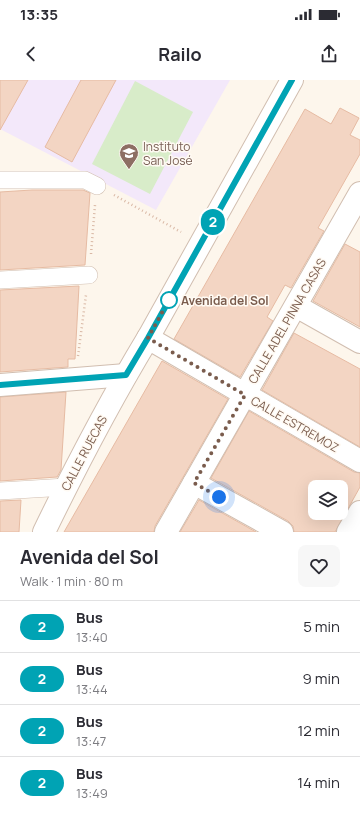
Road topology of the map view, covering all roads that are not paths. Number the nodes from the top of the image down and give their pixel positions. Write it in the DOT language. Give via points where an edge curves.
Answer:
graph roads {
  1 [pos="292,80"];
  2 [pos="0,180"];
  3 [pos="97,186"];
  4 [pos="360,193"];
  5 [pos="352,225"];
  6 [pos="89,275"];
  7 [pos="0,280"];
  8 [pos="296,306"];
  9 [pos="148,338"];
  10 [pos="360,342"];
  11 [pos="126,375"];
  12 [pos="0,385"];
  13 [pos="245,395"];
  14 [pos="360,461"];
  15 [pos="194,483"];
  16 [pos="66,487"];
  17 [pos="0,491"];
  18 [pos="360,512"];
  19 [pos="44,532"];
  20 [pos="166,532"];
  21 [pos="282,532"];
  22 [pos="348,532"];
  1 -- 9 [label="street"];
  2 -- 3 [label="street" via="84,180"];
  4 -- 5 [label="street, CALLE ADEL PINNA CASAS"];
  5 -- 8 [label="street, CALLE ADEL PINNA CASAS"];
  6 -- 7 [label="street"];
  8 -- 10 [label="street"];
  8 -- 13 [label="street, CALLE ADEL PINNA CASAS"];
  9 -- 11 [label="street"];
  9 -- 13 [label="street, CALLE ESTREMOZ"];
  11 -- 12 [label="street"];
  11 -- 16 [label="street, CALLE RUECAS"];
  13 -- 14 [label="street, CALLE ESTREMOZ"];
  13 -- 15 [label="street, CALLE ADEL PINNA CASAS"];
  15 -- 20 [label="street, CALLE ADEL PINNA CASAS"];
  15 -- 21 [label="street"];
  16 -- 17 [label="street"];
  16 -- 19 [label="street, CALLE RUECAS"];
  18 -- 22 [label="street"];
}
